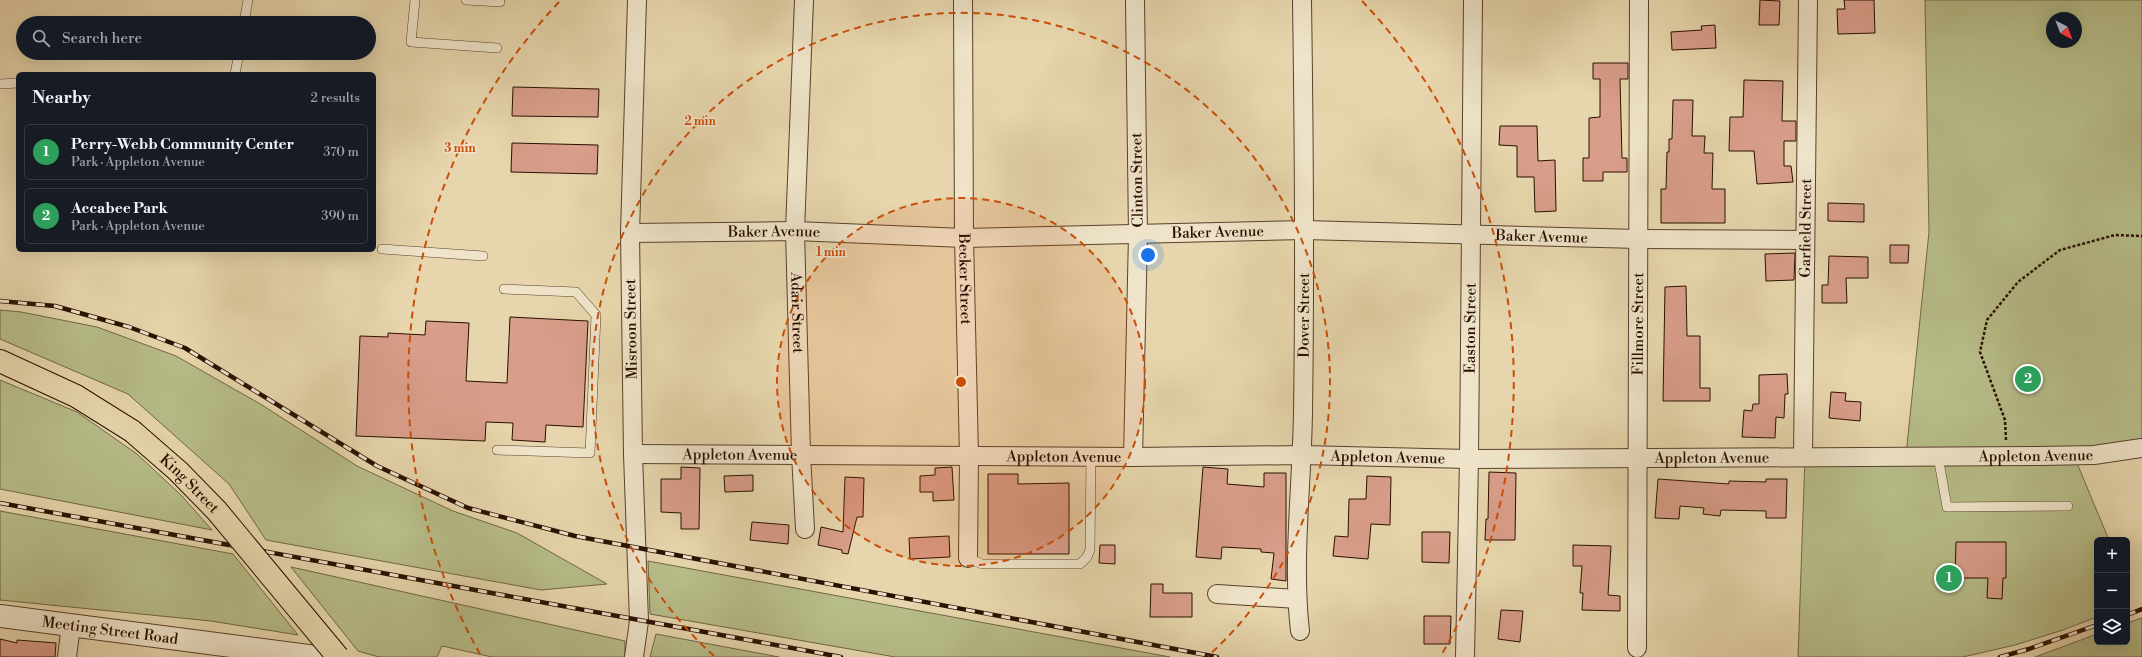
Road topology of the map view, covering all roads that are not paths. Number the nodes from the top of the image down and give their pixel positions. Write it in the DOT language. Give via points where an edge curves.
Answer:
graph roads {
  1 [pos="248,0"];
  2 [pos="415,0"];
  3 [pos="466,0"];
  4 [pos="637,0"];
  5 [pos="804,0"];
  6 [pos="963,0"];
  7 [pos="1135,0"];
  8 [pos="1302,0"];
  9 [pos="1473,0"];
  10 [pos="1639,0"];
  11 [pos="1808,0"];
  12 [pos="500,2"];
  13 [pos="245,16"];
  14 [pos="497,48"];
  15 [pos="238,60"];
  16 [pos="235,72"];
  17 [pos="16,83"];
  18 [pos="0,84"];
  19 [pos="1305,230"];
  20 [pos="795,231"];
  21 [pos="630,233"];
  22 [pos="1471,234"];
  23 [pos="1138,235"];
  24 [pos="964,238"];
  25 [pos="1639,239"];
  26 [pos="1806,240"];
  27 [pos="382,249"];
  28 [pos="482,256"];
  29 [pos="504,289"];
  30 [pos="0,361"];
  31 [pos="2142,448"];
  32 [pos="497,450"];
  33 [pos="633,454"];
  34 [pos="801,454"];
  35 [pos="1302,455"];
  36 [pos="969,456"];
  37 [pos="1091,456"];
  38 [pos="1803,456"];
  39 [pos="1938,456"];
  40 [pos="1133,457"];
  41 [pos="1638,458"];
  42 [pos="1469,459"];
  43 [pos="2068,506"];
  44 [pos="805,529"];
  45 [pos="968,558"];
  46 [pos="1217,594"];
  47 [pos="1297,599"];
  48 [pos="0,616"];
  49 [pos="71,625"];
  50 [pos="1300,631"];
  51 [pos="172,648"];
  52 [pos="1637,648"];
  53 [pos="67,657"];
  54 [pos="316,657"];
  55 [pos="338,657"];
  56 [pos="634,657"];
  57 [pos="1465,657"];
  1 -- 13 [label="lane"];
  2 -- 14 [label="lane" via="411,42"];
  3 -- 12 [label="lane"];
  4 -- 21 [label="street, Misroon Street"];
  5 -- 20 [label="street, Adair Street"];
  6 -- 24 [label="street, Becker Street"];
  7 -- 23 [label="street, Clinton Street"];
  8 -- 19 [label="street, Dover Street"];
  9 -- 22 [label="street, Easton Street"];
  10 -- 25 [label="street, Fillmore Street"];
  11 -- 26 [label="street, Garfield Street"];
  15 -- 16 [label="lane"];
  17 -- 18 [label="lane"];
  19 -- 22 [label="street, Baker Avenue"];
  19 -- 23 [label="street, Baker Avenue"];
  19 -- 35 [label="street, Dover Street"];
  20 -- 21 [label="street, Baker Avenue"];
  20 -- 24 [label="street, Baker Avenue"];
  20 -- 34 [label="street, Adair Street"];
  21 -- 33 [label="street, Misroon Street"];
  22 -- 25 [label="street, Baker Avenue"];
  22 -- 42 [label="street, Easton Street"];
  23 -- 24 [label="street, Baker Avenue"];
  23 -- 40 [label="street, Clinton Street"];
  24 -- 36 [label="street, Becker Street"];
  25 -- 26 [label="street, Baker Avenue"];
  25 -- 41 [label="street, Fillmore Street"];
  26 -- 38 [label="street, Garfield Street"];
  27 -- 28 [label="lane"];
  29 -- 32 [label="lane" via="576,292 596,315 590,453"];
  30 -- 55 [label="main road, King Street, bridge" via="76,396 132,431 178,471 217,512"];
  31 -- 39 [label="street, Appleton Avenue" via="2094,455"];
  33 -- 34 [label="street, Appleton Avenue"];
  33 -- 56 [label="street, Misroon Street" via="639,621"];
  34 -- 36 [label="street, Appleton Avenue"];
  34 -- 44 [label="street, Adair Street"];
  35 -- 40 [label="street, Appleton Avenue"];
  35 -- 42 [label="street, Appleton Avenue"];
  35 -- 47 [label="street, Dover Street"];
  36 -- 37 [label="street, Appleton Avenue"];
  36 -- 45 [label="street, Becker Street"];
  37 -- 40 [label="street, Appleton Avenue"];
  37 -- 45 [label="lane" via="1090,550 1080,564 982,564"];
  38 -- 39 [label="street, Appleton Avenue"];
  38 -- 41 [label="street, Appleton Avenue"];
  39 -- 43 [label="lane" via="1947,507"];
  41 -- 42 [label="street, Appleton Avenue"];
  41 -- 52 [label="street, Fillmore Street"];
  42 -- 57 [label="street, Easton Street"];
  46 -- 47 [label="street"];
  47 -- 50 [label="street, Dover Street"];
  48 -- 49 [label="street, Meeting Street Road"];
  49 -- 51 [label="street, Meeting Street Road"];
  49 -- 53 [label="street"];
  51 -- 54 [label="street, Meeting Street Road"];
}
